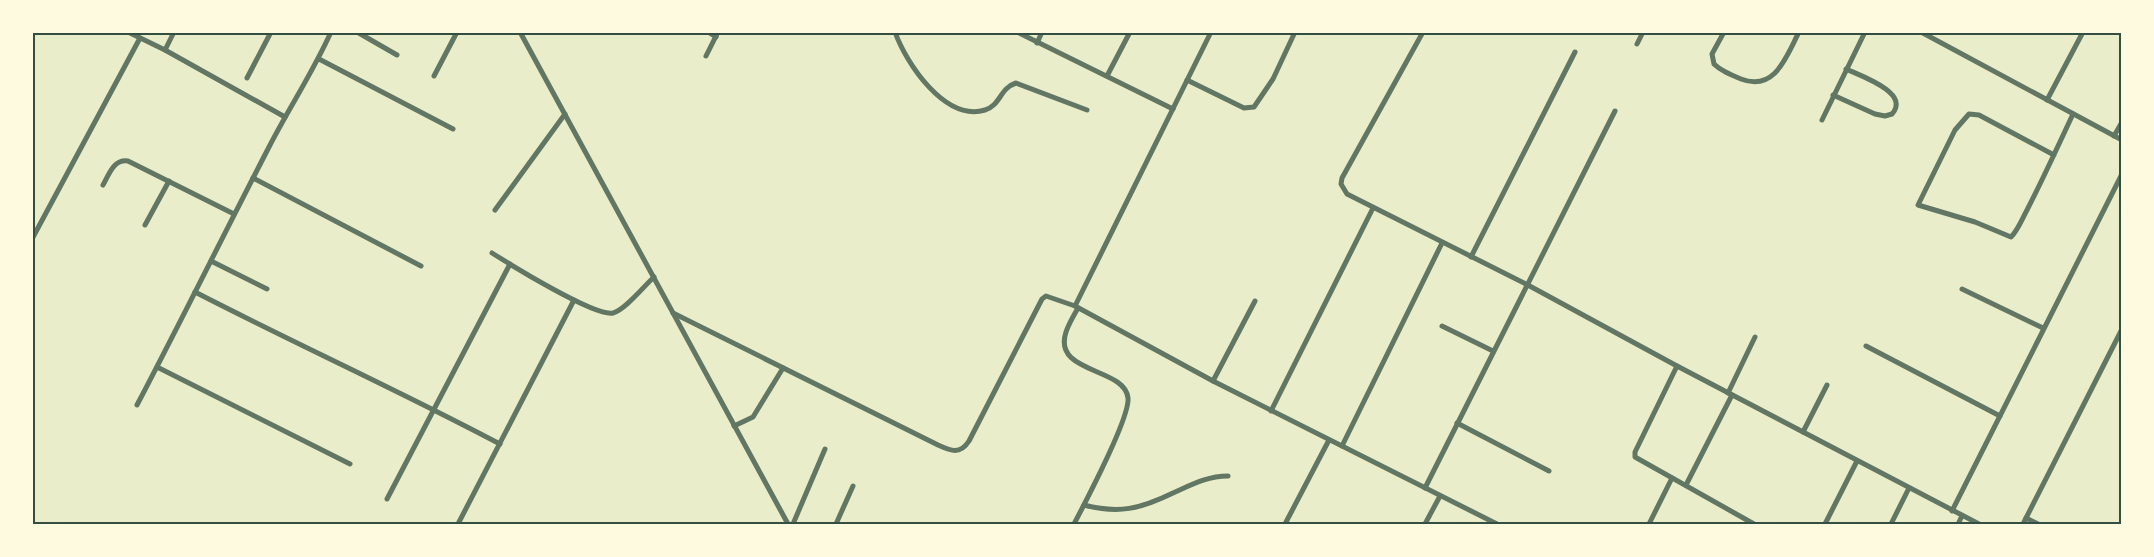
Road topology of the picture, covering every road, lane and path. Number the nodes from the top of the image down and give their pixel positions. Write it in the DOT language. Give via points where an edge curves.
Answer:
graph roads {
  1 [pos="128,32"];
  2 [pos="174,32"];
  3 [pos="272,32"];
  4 [pos="331,32"];
  5 [pos="357,32"];
  6 [pos="457,32"];
  7 [pos="520,32"];
  8 [pos="708,32"];
  9 [pos="895,32"];
  10 [pos="1017,32"];
  11 [pos="1042,32"];
  12 [pos="1130,32"];
  13 [pos="1211,32"];
  14 [pos="1295,32"];
  15 [pos="1423,32"];
  16 [pos="1643,32"];
  17 [pos="1724,32"];
  18 [pos="1799,32"];
  19 [pos="1865,32"];
  20 [pos="1921,32"];
  21 [pos="2083,32"];
  22 [pos="717,35"];
  23 [pos="140,38"];
  24 [pos="1037,43"];
  25 [pos="1637,44"];
  26 [pos="165,50"];
  27 [pos="1575,52"];
  28 [pos="397,55"];
  29 [pos="706,56"];
  30 [pos="319,59"];
  31 [pos="1846,69"];
  32 [pos="434,76"];
  33 [pos="1107,76"];
  34 [pos="247,78"];
  35 [pos="1187,80"];
  36 [pos="1833,95"];
  37 [pos="2047,100"];
  38 [pos="1173,109"];
  39 [pos="1087,110"];
  40 [pos="1615,111"];
  41 [pos="565,114"];
  42 [pos="2073,114"];
  43 [pos="285,117"];
  44 [pos="1822,120"];
  45 [pos="2122,122"];
  46 [pos="453,129"];
  47 [pos="2114,136"];
  48 [pos="2122,140"];
  49 [pos="2054,155"];
  50 [pos="2122,174"];
  51 [pos="253,178"];
  52 [pos="170,181"];
  53 [pos="104,185"];
  54 [pos="1373,208"];
  55 [pos="495,210"];
  56 [pos="234,214"];
  57 [pos="145,225"];
  58 [pos="32,239"];
  59 [pos="1442,243"];
  60 [pos="492,253"];
  61 [pos="1471,257"];
  62 [pos="211,260"];
  63 [pos="510,264"];
  64 [pos="421,266"];
  65 [pos="654,277"];
  66 [pos="1526,284"];
  67 [pos="267,289"];
  68 [pos="1962,289"];
  69 [pos="195,292"];
  70 [pos="574,300"];
  71 [pos="1256,301"];
  72 [pos="1077,307"];
  73 [pos="673,313"];
  74 [pos="1442,326"];
  75 [pos="2042,328"];
  76 [pos="2122,329"];
  77 [pos="1755,337"];
  78 [pos="1866,346"];
  79 [pos="1493,351"];
  80 [pos="1677,366"];
  81 [pos="157,367"];
  82 [pos="783,368"];
  83 [pos="1213,381"];
  84 [pos="1827,385"];
  85 [pos="1730,394"];
  86 [pos="137,405"];
  87 [pos="435,410"];
  88 [pos="1271,411"];
  89 [pos="2000,416"];
  90 [pos="1457,423"];
  91 [pos="734,426"];
  92 [pos="1803,432"];
  93 [pos="1329,440"];
  94 [pos="500,444"];
  95 [pos="1342,446"];
  96 [pos="825,449"];
  97 [pos="1857,461"];
  98 [pos="350,464"];
  99 [pos="1549,471"];
  100 [pos="1228,476"];
  101 [pos="1672,478"];
  102 [pos="853,486"];
  103 [pos="1686,486"];
  104 [pos="1425,488"];
  105 [pos="1908,488"];
  106 [pos="1440,496"];
  107 [pos="387,499"];
  108 [pos="1084,505"];
  109 [pos="1952,511"];
  110 [pos="1962,516"];
  111 [pos="2026,518"];
  112 [pos="458,524"];
  113 [pos="788,524"];
  114 [pos="793,524"];
  115 [pos="836,524"];
  116 [pos="1074,524"];
  117 [pos="1285,524"];
  118 [pos="1425,524"];
  119 [pos="1497,524"];
  120 [pos="1649,524"];
  121 [pos="1754,524"];
  122 [pos="1825,524"];
  123 [pos="1891,524"];
  124 [pos="1958,524"];
  125 [pos="1979,524"];
  126 [pos="2023,524"];
  127 [pos="2038,524"];
  1 -- 23 [label="street"];
  2 -- 26 [label="street"];
  3 -- 34 [label="street"];
  4 -- 30 [label="street"];
  5 -- 28 [label="street"];
  6 -- 32 [label="street"];
  7 -- 41 [label="street"];
  8 -- 22 [label="street"];
  9 -- 39 [label="street" via="920,78 940,97 964,110 978,111 991,107 1006,87 1016,83"];
  10 -- 24 [label="street"];
  11 -- 24 [label="street"];
  12 -- 33 [label="street"];
  13 -- 35 [label="street"];
  14 -- 35 [label="street" via="1273,79 1254,107 1244,108"];
  15 -- 54 [label="street" via="1340,184 1347,194"];
  16 -- 25 [label="street"];
  17 -- 18 [label="street" via="1712,54 1714,64 1736,77 1756,83 1778,70"];
  19 -- 31 [label="street"];
  20 -- 37 [label="street"];
  21 -- 37 [label="street"];
  22 -- 29 [label="street"];
  23 -- 26 [label="street"];
  23 -- 58 [label="street"];
  24 -- 33 [label="street"];
  26 -- 43 [label="street"];
  27 -- 61 [label="street"];
  30 -- 43 [label="street"];
  30 -- 46 [label="street"];
  31 -- 36 [label="street"];
  31 -- 36 [label="street" via="1890,93 1896,100 1896,108 1892,114 1880,116"];
  33 -- 38 [label="street"];
  35 -- 38 [label="street"];
  36 -- 44 [label="street"];
  37 -- 42 [label="street"];
  38 -- 72 [label="street"];
  40 -- 66 [label="street"];
  41 -- 55 [label="street"];
  41 -- 65 [label="street"];
  42 -- 47 [label="street"];
  42 -- 49 [label="street"];
  43 -- 51 [label="street"];
  45 -- 47 [label="street"];
  47 -- 48 [label="street"];
  49 -- 49 [label="street" via="1979,115 1969,114 1955,130 1918,206 1975,222 2011,237"];
  50 -- 75 [label="street"];
  51 -- 56 [label="street"];
  51 -- 64 [label="street"];
  52 -- 53 [label="street" via="122,160 115,164"];
  52 -- 56 [label="street"];
  52 -- 57 [label="street"];
  54 -- 59 [label="street"];
  54 -- 88 [label="street"];
  56 -- 62 [label="street"];
  59 -- 61 [label="street"];
  59 -- 95 [label="street"];
  60 -- 63 [label="street"];
  61 -- 66 [label="street"];
  62 -- 67 [label="street"];
  62 -- 69 [label="street"];
  63 -- 70 [label="street"];
  63 -- 87 [label="street"];
  65 -- 70 [label="street" via="612,313"];
  65 -- 73 [label="street"];
  66 -- 79 [label="street"];
  66 -- 80 [label="street"];
  68 -- 75 [label="street"];
  69 -- 81 [label="street"];
  69 -- 87 [label="street" via="305,349"];
  70 -- 94 [label="street"];
  71 -- 83 [label="street"];
  72 -- 82 [label="street" via="1052,296 1044,297 969,441 955,452"];
  72 -- 83 [label="street"];
  72 -- 108 [label="street" via="1065,337 1069,354 1080,364 1118,382 1125,388 1128,398 1112,445"];
  73 -- 82 [label="street"];
  73 -- 91 [label="street"];
  74 -- 79 [label="street"];
  75 -- 89 [label="street"];
  76 -- 111 [label="street"];
  77 -- 85 [label="street"];
  78 -- 89 [label="street"];
  79 -- 90 [label="street"];
  80 -- 85 [label="street"];
  80 -- 101 [label="street" via="1635,454 1637,460"];
  81 -- 86 [label="street"];
  81 -- 98 [label="street"];
  82 -- 91 [label="street" via="752,417"];
  83 -- 88 [label="street"];
  84 -- 92 [label="street"];
  85 -- 92 [label="street"];
  85 -- 103 [label="street"];
  87 -- 94 [label="street"];
  87 -- 107 [label="street"];
  88 -- 93 [label="street"];
  89 -- 109 [label="street"];
  90 -- 99 [label="street"];
  90 -- 104 [label="street"];
  91 -- 113 [label="street"];
  92 -- 97 [label="street"];
  93 -- 95 [label="street"];
  93 -- 117 [label="street"];
  94 -- 112 [label="street"];
  95 -- 104 [label="street"];
  96 -- 114 [label="street"];
  97 -- 105 [label="street"];
  97 -- 122 [label="street"];
  100 -- 108 [label="street" via="1212,477 1130,508 1106,511"];
  101 -- 103 [label="street"];
  101 -- 120 [label="street"];
  102 -- 115 [label="street"];
  103 -- 121 [label="street"];
  104 -- 106 [label="street"];
  105 -- 109 [label="street"];
  105 -- 123 [label="street"];
  106 -- 118 [label="street"];
  106 -- 119 [label="street"];
  108 -- 116 [label="street"];
  109 -- 110 [label="street"];
  110 -- 124 [label="street"];
  110 -- 125 [label="street"];
  111 -- 126 [label="street"];
  111 -- 127 [label="street"];
}
